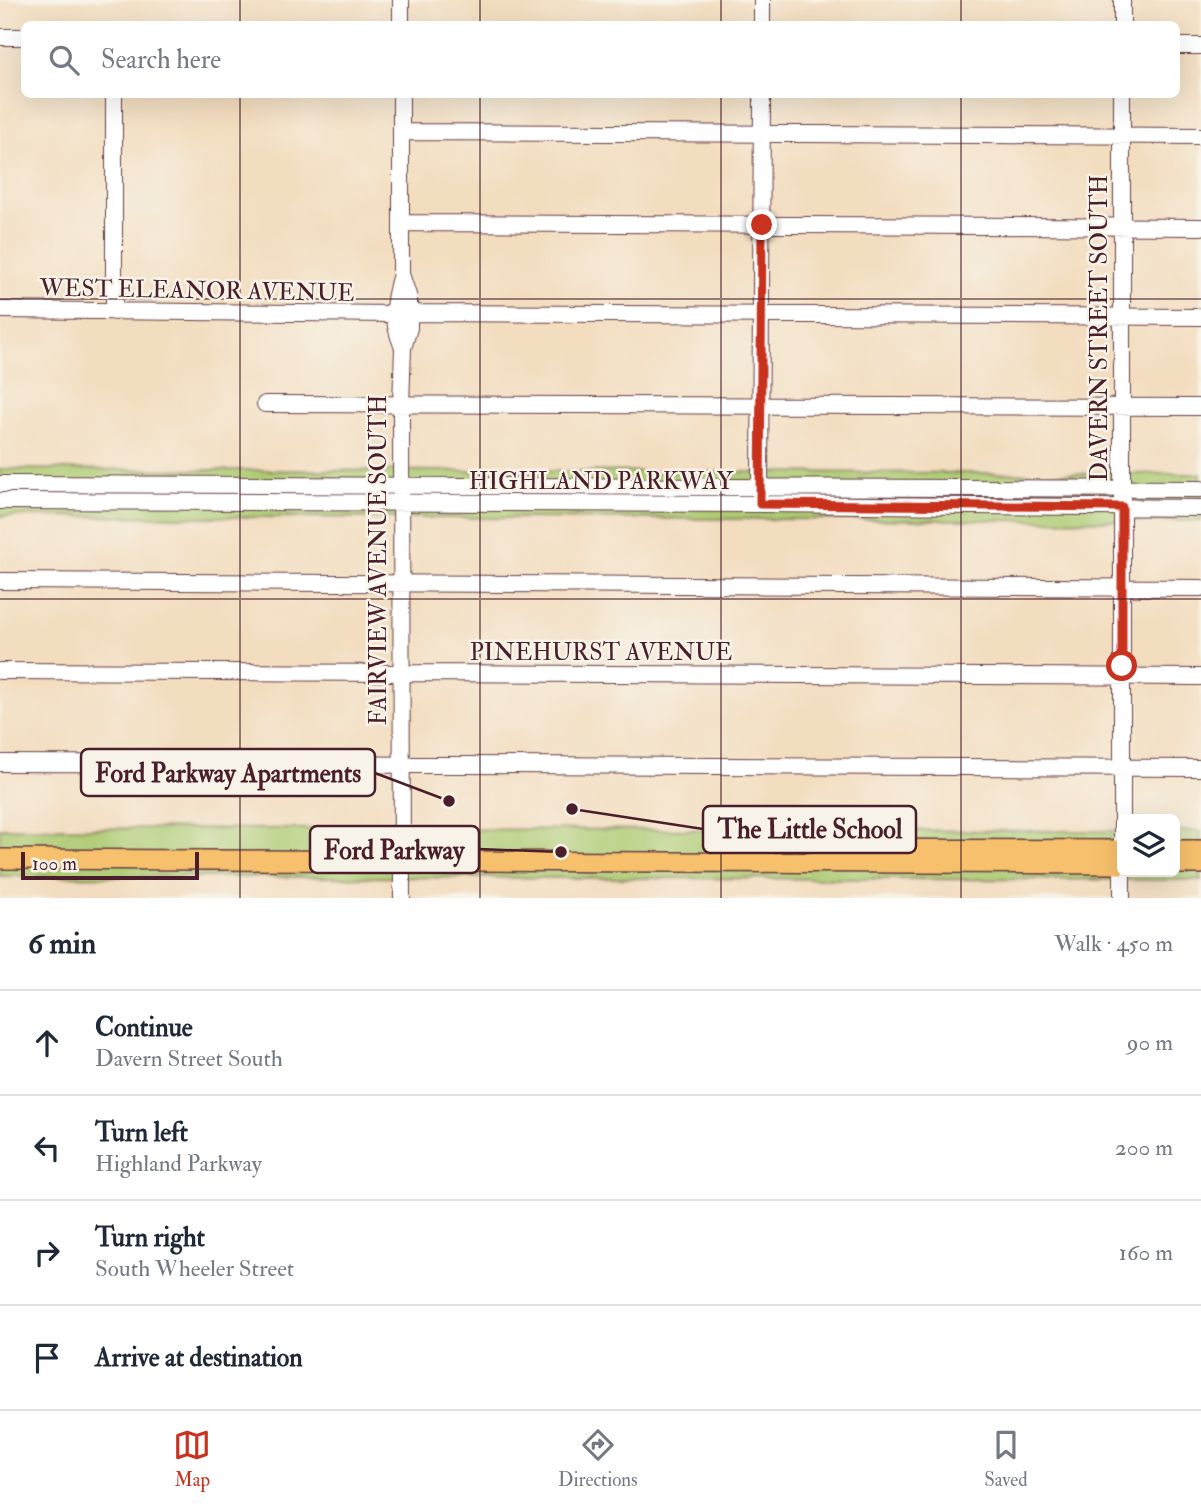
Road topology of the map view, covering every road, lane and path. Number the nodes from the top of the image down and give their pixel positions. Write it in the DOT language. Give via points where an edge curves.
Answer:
graph roads {
  1 [pos="401,0"];
  2 [pos="762,0"];
  3 [pos="1122,0"];
  4 [pos="401,21"];
  5 [pos="762,21"];
  6 [pos="1122,21"];
  7 [pos="0,37"];
  8 [pos="21,37"];
  9 [pos="1180,46"];
  10 [pos="1201,46"];
  11 [pos="114,98"];
  12 [pos="401,98"];
  13 [pos="762,98"];
  14 [pos="1122,98"];
  15 [pos="401,132"];
  16 [pos="762,134"];
  17 [pos="1122,136"];
  18 [pos="1201,136"];
  19 [pos="401,223"];
  20 [pos="762,225"];
  21 [pos="1122,226"];
  22 [pos="1201,227"];
  23 [pos="0,310"];
  24 [pos="114,312"];
  25 [pos="402,314"];
  26 [pos="762,315"];
  27 [pos="1122,317"];
  28 [pos="1201,317"];
  29 [pos="265,404"];
  30 [pos="401,404"];
  31 [pos="761,405"];
  32 [pos="1122,406"];
  33 [pos="1201,407"];
  34 [pos="0,484"];
  35 [pos="401,486"];
  36 [pos="761,487"];
  37 [pos="1122,489"];
  38 [pos="1201,489"];
  39 [pos="0,501"];
  40 [pos="401,503"];
  41 [pos="760,504"];
  42 [pos="1122,507"];
  43 [pos="1201,508"];
  44 [pos="0,581"];
  45 [pos="402,583"];
  46 [pos="1122,587"];
  47 [pos="1201,588"];
  48 [pos="0,671"];
  49 [pos="402,674"];
  50 [pos="1122,677"];
  51 [pos="1201,677"];
  52 [pos="0,763"];
  53 [pos="401,765"];
  54 [pos="1122,768"];
  55 [pos="1201,768"];
  56 [pos="1122,814"];
  57 [pos="0,847"];
  58 [pos="1117,850"];
  59 [pos="1180,850"];
  60 [pos="1201,850"];
  61 [pos="402,853"];
  62 [pos="0,859"];
  63 [pos="1117,864"];
  64 [pos="1180,864"];
  65 [pos="1201,864"];
  66 [pos="1122,877"];
  67 [pos="402,898"];
  68 [pos="1122,898"];
  1 -- 4 [label="street"];
  2 -- 5 [label="street"];
  3 -- 6 [label="street"];
  7 -- 8 [label="street"];
  9 -- 10 [label="street"];
  11 -- 24 [label="street"];
  12 -- 15 [label="street, FAIRVIEW AVENUE SOUTH"];
  13 -- 16 [label="street"];
  14 -- 17 [label="street, DAVERN STREET SOUTH"];
  15 -- 16 [label="street"];
  15 -- 19 [label="street, FAIRVIEW AVENUE SOUTH"];
  16 -- 17 [label="street"];
  16 -- 20 [label="street"];
  17 -- 18 [label="street"];
  17 -- 21 [label="street, DAVERN STREET SOUTH"];
  19 -- 20 [label="street"];
  19 -- 25 [label="street, FAIRVIEW AVENUE SOUTH" via="401,274 409,298"];
  20 -- 21 [label="street"];
  20 -- 26 [label="street"];
  21 -- 22 [label="street"];
  21 -- 27 [label="street, DAVERN STREET SOUTH"];
  23 -- 24 [label="street, WEST ELEANOR AVENUE"];
  24 -- 25 [label="street, WEST ELEANOR AVENUE"];
  25 -- 26 [label="street, WEST ELEANOR AVENUE"];
  25 -- 30 [label="street, FAIRVIEW AVENUE SOUTH" via="409,328 402,348"];
  26 -- 27 [label="street, WEST ELEANOR AVENUE"];
  26 -- 31 [label="street"];
  27 -- 28 [label="street, WEST ELEANOR AVENUE"];
  27 -- 32 [label="street, DAVERN STREET SOUTH"];
  29 -- 30 [label="street"];
  30 -- 31 [label="street"];
  30 -- 35 [label="street, FAIRVIEW AVENUE SOUTH"];
  31 -- 32 [label="street"];
  31 -- 36 [label="street"];
  32 -- 33 [label="street"];
  32 -- 37 [label="street, DAVERN STREET SOUTH"];
  34 -- 35 [label="street, HIGHLAND PARKWAY"];
  35 -- 36 [label="street, HIGHLAND PARKWAY"];
  35 -- 40 [label="street, FAIRVIEW AVENUE SOUTH"];
  36 -- 37 [label="street, HIGHLAND PARKWAY"];
  36 -- 41 [label="street"];
  37 -- 38 [label="street, HIGHLAND PARKWAY"];
  37 -- 42 [label="street, DAVERN STREET SOUTH"];
  39 -- 40 [label="street, HIGHLAND PARKWAY"];
  40 -- 41 [label="street, HIGHLAND PARKWAY"];
  40 -- 45 [label="street, FAIRVIEW AVENUE SOUTH"];
  41 -- 42 [label="street, HIGHLAND PARKWAY"];
  42 -- 43 [label="street, HIGHLAND PARKWAY"];
  42 -- 46 [label="street, DAVERN STREET SOUTH"];
  44 -- 45 [label="street"];
  45 -- 46 [label="street"];
  45 -- 49 [label="street, FAIRVIEW AVENUE SOUTH"];
  46 -- 47 [label="street"];
  46 -- 50 [label="street, DAVERN STREET SOUTH"];
  48 -- 49 [label="street, PINEHURST AVENUE"];
  49 -- 50 [label="street, PINEHURST AVENUE"];
  49 -- 53 [label="street, FAIRVIEW AVENUE SOUTH"];
  50 -- 51 [label="street, PINEHURST AVENUE"];
  50 -- 54 [label="street, DAVERN STREET SOUTH"];
  52 -- 53 [label="street"];
  53 -- 54 [label="street"];
  53 -- 61 [label="street, FAIRVIEW AVENUE SOUTH"];
  54 -- 55 [label="street"];
  54 -- 56 [label="street, DAVERN STREET SOUTH"];
  57 -- 61 [label="main road"];
  58 -- 61 [label="main road"];
  59 -- 60 [label="main road"];
  61 -- 62 [label="main road"];
  61 -- 63 [label="main road"];
  61 -- 67 [label="street, FAIRVIEW AVENUE SOUTH"];
  64 -- 65 [label="main road"];
  66 -- 68 [label="street, DAVERN STREET SOUTH"];
}
